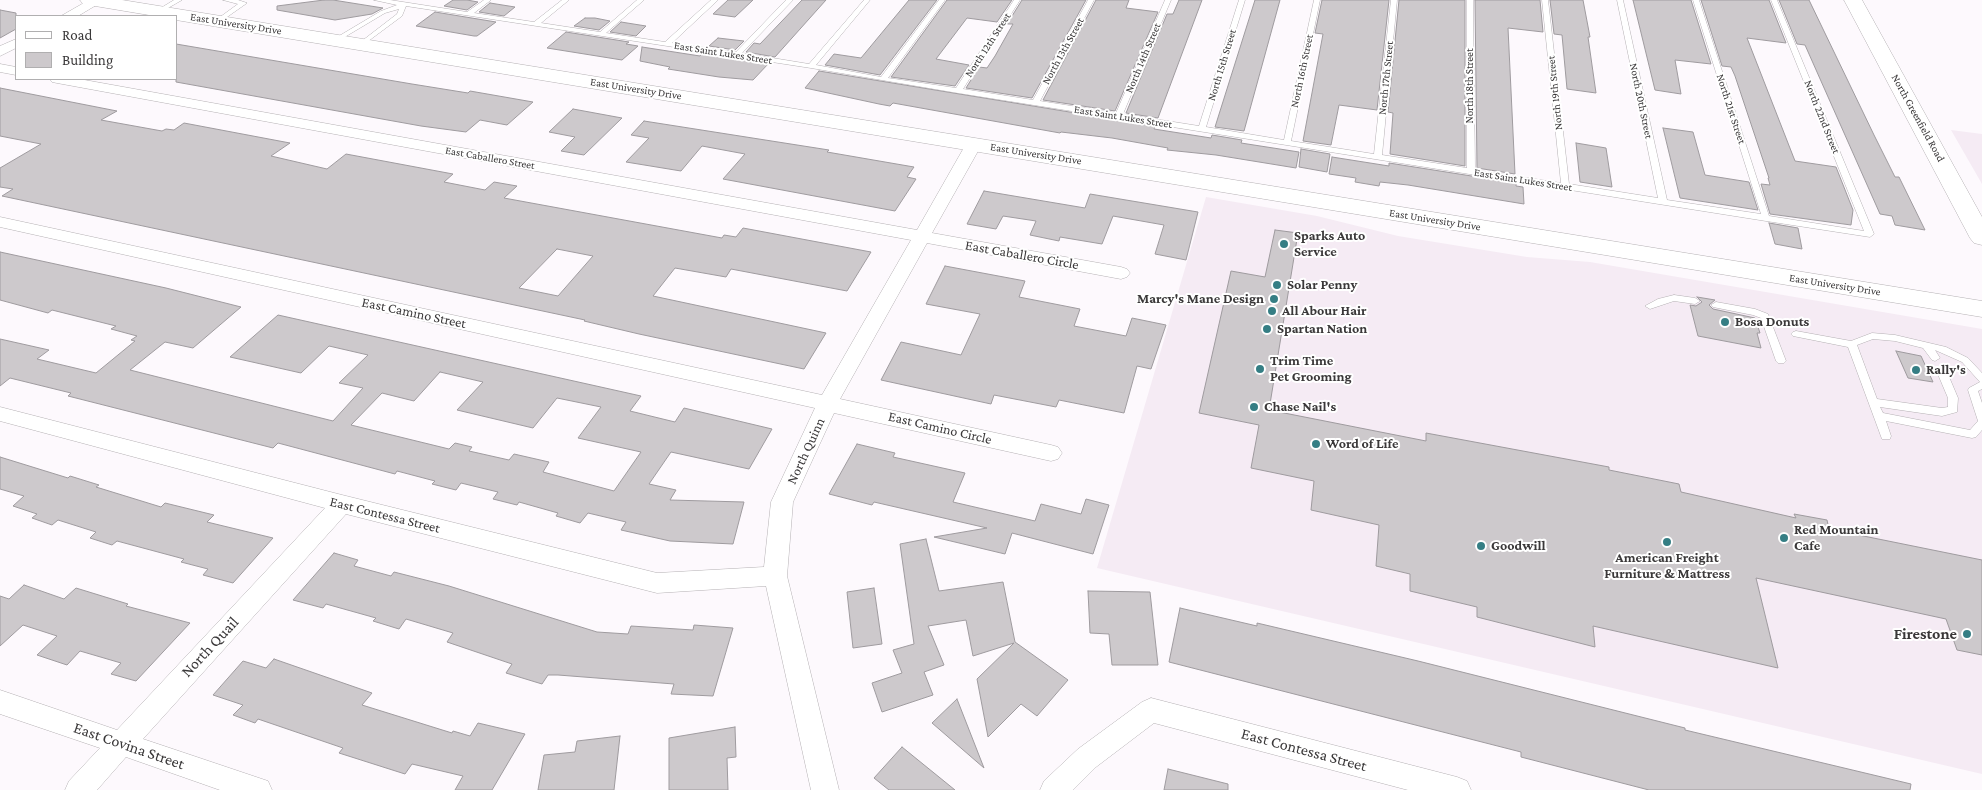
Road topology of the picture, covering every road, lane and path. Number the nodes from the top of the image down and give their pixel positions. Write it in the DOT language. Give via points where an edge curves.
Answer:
graph roads {
  1 [pos="179,0"];
  2 [pos="226,0"];
  3 [pos="377,0"];
  4 [pos="488,0"];
  5 [pos="566,0"];
  6 [pos="641,0"];
  7 [pos="715,0"];
  8 [pos="790,0"];
  9 [pos="867,0"];
  10 [pos="942,0"];
  11 [pos="1017,0"];
  12 [pos="1091,0"];
  13 [pos="1168,0"];
  14 [pos="1242,0"];
  15 [pos="1317,0"];
  16 [pos="1394,0"];
  17 [pos="1470,0"];
  18 [pos="1545,0"];
  19 [pos="1620,0"];
  20 [pos="1696,0"];
  21 [pos="1774,0"];
  22 [pos="1853,0"];
  23 [pos="93,1"];
  24 [pos="407,2"];
  25 [pos="159,11"];
  26 [pos="468,14"];
  27 [pos="70,15"];
  28 [pos="218,21"];
  29 [pos="535,24"];
  30 [pos="601,34"];
  31 [pos="336,40"];
  32 [pos="15,44"];
  33 [pos="361,44"];
  34 [pos="667,44"];
  35 [pos="0,52"];
  36 [pos="737,55"];
  37 [pos="811,66"];
  38 [pos="0,68"];
  39 [pos="15,71"];
  40 [pos="883,79"];
  41 [pos="62,80"];
  42 [pos="958,91"];
  43 [pos="1035,103"];
  44 [pos="1119,116"];
  45 [pos="1202,129"];
  46 [pos="1287,142"];
  47 [pos="974,144"];
  48 [pos="1378,157"];
  49 [pos="1471,171"];
  50 [pos="1565,186"];
  51 [pos="1663,202"];
  52 [pos="1766,218"];
  53 [pos="0,222"];
  54 [pos="1870,234"];
  55 [pos="922,237"];
  56 [pos="1982,238"];
  57 [pos="1121,273"];
  58 [pos="1695,301"];
  59 [pos="1716,305"];
  60 [pos="1650,306"];
  61 [pos="1982,309"];
  62 [pos="1796,334"];
  63 [pos="1852,344"];
  64 [pos="1926,345"];
  65 [pos="1935,358"];
  66 [pos="1781,361"];
  67 [pos="1942,372"];
  68 [pos="1982,379"];
  69 [pos="1982,385"];
  70 [pos="1873,402"];
  71 [pos="828,403"];
  72 [pos="0,414"];
  73 [pos="1878,416"];
  74 [pos="1982,419"];
  75 [pos="1982,423"];
  76 [pos="1886,436"];
  77 [pos="1051,453"];
  78 [pos="342,504"];
  79 [pos="775,576"];
  80 [pos="0,702"];
  81 [pos="122,743"];
  82 [pos="79,790"];
  83 [pos="258,790"];
  84 [pos="825,790"];
  85 [pos="1054,790"];
  86 [pos="1457,790"];
  1 -- 25 [label="lane"];
  2 -- 28 [label="lane" via="244,3"];
  3 -- 24 [label="lane, East Saint Lukes Street"];
  4 -- 26 [label="lane"];
  5 -- 29 [label="lane"];
  6 -- 30 [label="lane"];
  7 -- 34 [label="lane"];
  8 -- 36 [label="lane"];
  9 -- 37 [label="lane"];
  10 -- 40 [label="lane"];
  11 -- 42 [label="lane, North 12th Street"];
  12 -- 43 [label="lane, North 13th Street"];
  13 -- 44 [label="lane, North 14th Street"];
  14 -- 45 [label="lane, North 15th Street"];
  15 -- 46 [label="lane, North 16th Street"];
  16 -- 48 [label="lane, North 17th Street"];
  17 -- 49 [label="lane, North 18th Street"];
  18 -- 50 [label="lane, North 19th Street"];
  19 -- 51 [label="lane, North 20th Street"];
  20 -- 52 [label="lane, North 21st Street"];
  21 -- 54 [label="lane, North 22nd Street"];
  22 -- 56 [label="main road, North Greenfield Road"];
  23 -- 25 [label="main road, East University Drive"];
  23 -- 27 [label="street"];
  24 -- 26 [label="lane, East Saint Lukes Street"];
  24 -- 31 [label="lane" via="383,12"];
  24 -- 33 [label="lane" via="400,15"];
  25 -- 28 [label="main road, East University Drive"];
  26 -- 29 [label="lane, East Saint Lukes Street"];
  28 -- 31 [label="main road, East University Drive"];
  29 -- 30 [label="lane, East Saint Lukes Street"];
  30 -- 34 [label="lane, East Saint Lukes Street"];
  31 -- 33 [label="main road, East University Drive"];
  32 -- 35 [label="street"];
  33 -- 47 [label="main road, East University Drive"];
  34 -- 36 [label="lane, East Saint Lukes Street"];
  36 -- 37 [label="lane, East Saint Lukes Street"];
  37 -- 40 [label="lane, East Saint Lukes Street"];
  38 -- 39 [label="street"];
  40 -- 42 [label="lane, East Saint Lukes Street"];
  41 -- 55 [label="street, East Caballero Street"];
  42 -- 43 [label="lane, East Saint Lukes Street"];
  43 -- 44 [label="lane, East Saint Lukes Street"];
  44 -- 45 [label="lane, East Saint Lukes Street"];
  45 -- 46 [label="lane, East Saint Lukes Street"];
  46 -- 48 [label="lane, East Saint Lukes Street"];
  47 -- 55 [label="street, North Quinn"];
  47 -- 61 [label="main road, East University Drive"];
  48 -- 49 [label="lane, East Saint Lukes Street"];
  49 -- 50 [label="lane, East Saint Lukes Street"];
  50 -- 51 [label="lane, East Saint Lukes Street"];
  51 -- 52 [label="lane, East Saint Lukes Street"];
  52 -- 54 [label="lane, East Saint Lukes Street"];
  53 -- 71 [label="street, East Camino Street"];
  55 -- 57 [label="street, East Caballero Circle"];
  55 -- 71 [label="street, North Quinn"];
  58 -- 60 [label="lane" via="1674,298"];
  59 -- 66 [label="lane" via="1765,316"];
  62 -- 63 [label="lane"];
  63 -- 64 [label="lane" via="1872,336"];
  63 -- 70 [label="lane"];
  64 -- 65 [label="lane"];
  64 -- 68 [label="lane" via="1965,360"];
  67 -- 70 [label="lane" via="1953,398 1953,409 1942,412"];
  69 -- 74 [label="lane" via="1973,390"];
  70 -- 73 [label="lane"];
  71 -- 77 [label="street, East Camino Circle"];
  71 -- 79 [label="street, North Quinn" via="782,502"];
  72 -- 78 [label="street, East Contessa Street"];
  73 -- 75 [label="lane" via="1972,434"];
  73 -- 76 [label="lane"];
  78 -- 79 [label="street, East Contessa Street" via="657,583"];
  78 -- 81 [label="street, North Quail"];
  79 -- 84 [label="street, North Quinn"];
  80 -- 81 [label="street, East Covina Street"];
  81 -- 82 [label="street, North Quail"];
  81 -- 83 [label="street, East Covina Street"];
  85 -- 86 [label="street, East Contessa Street" via="1087,758 1151,710"];
}
